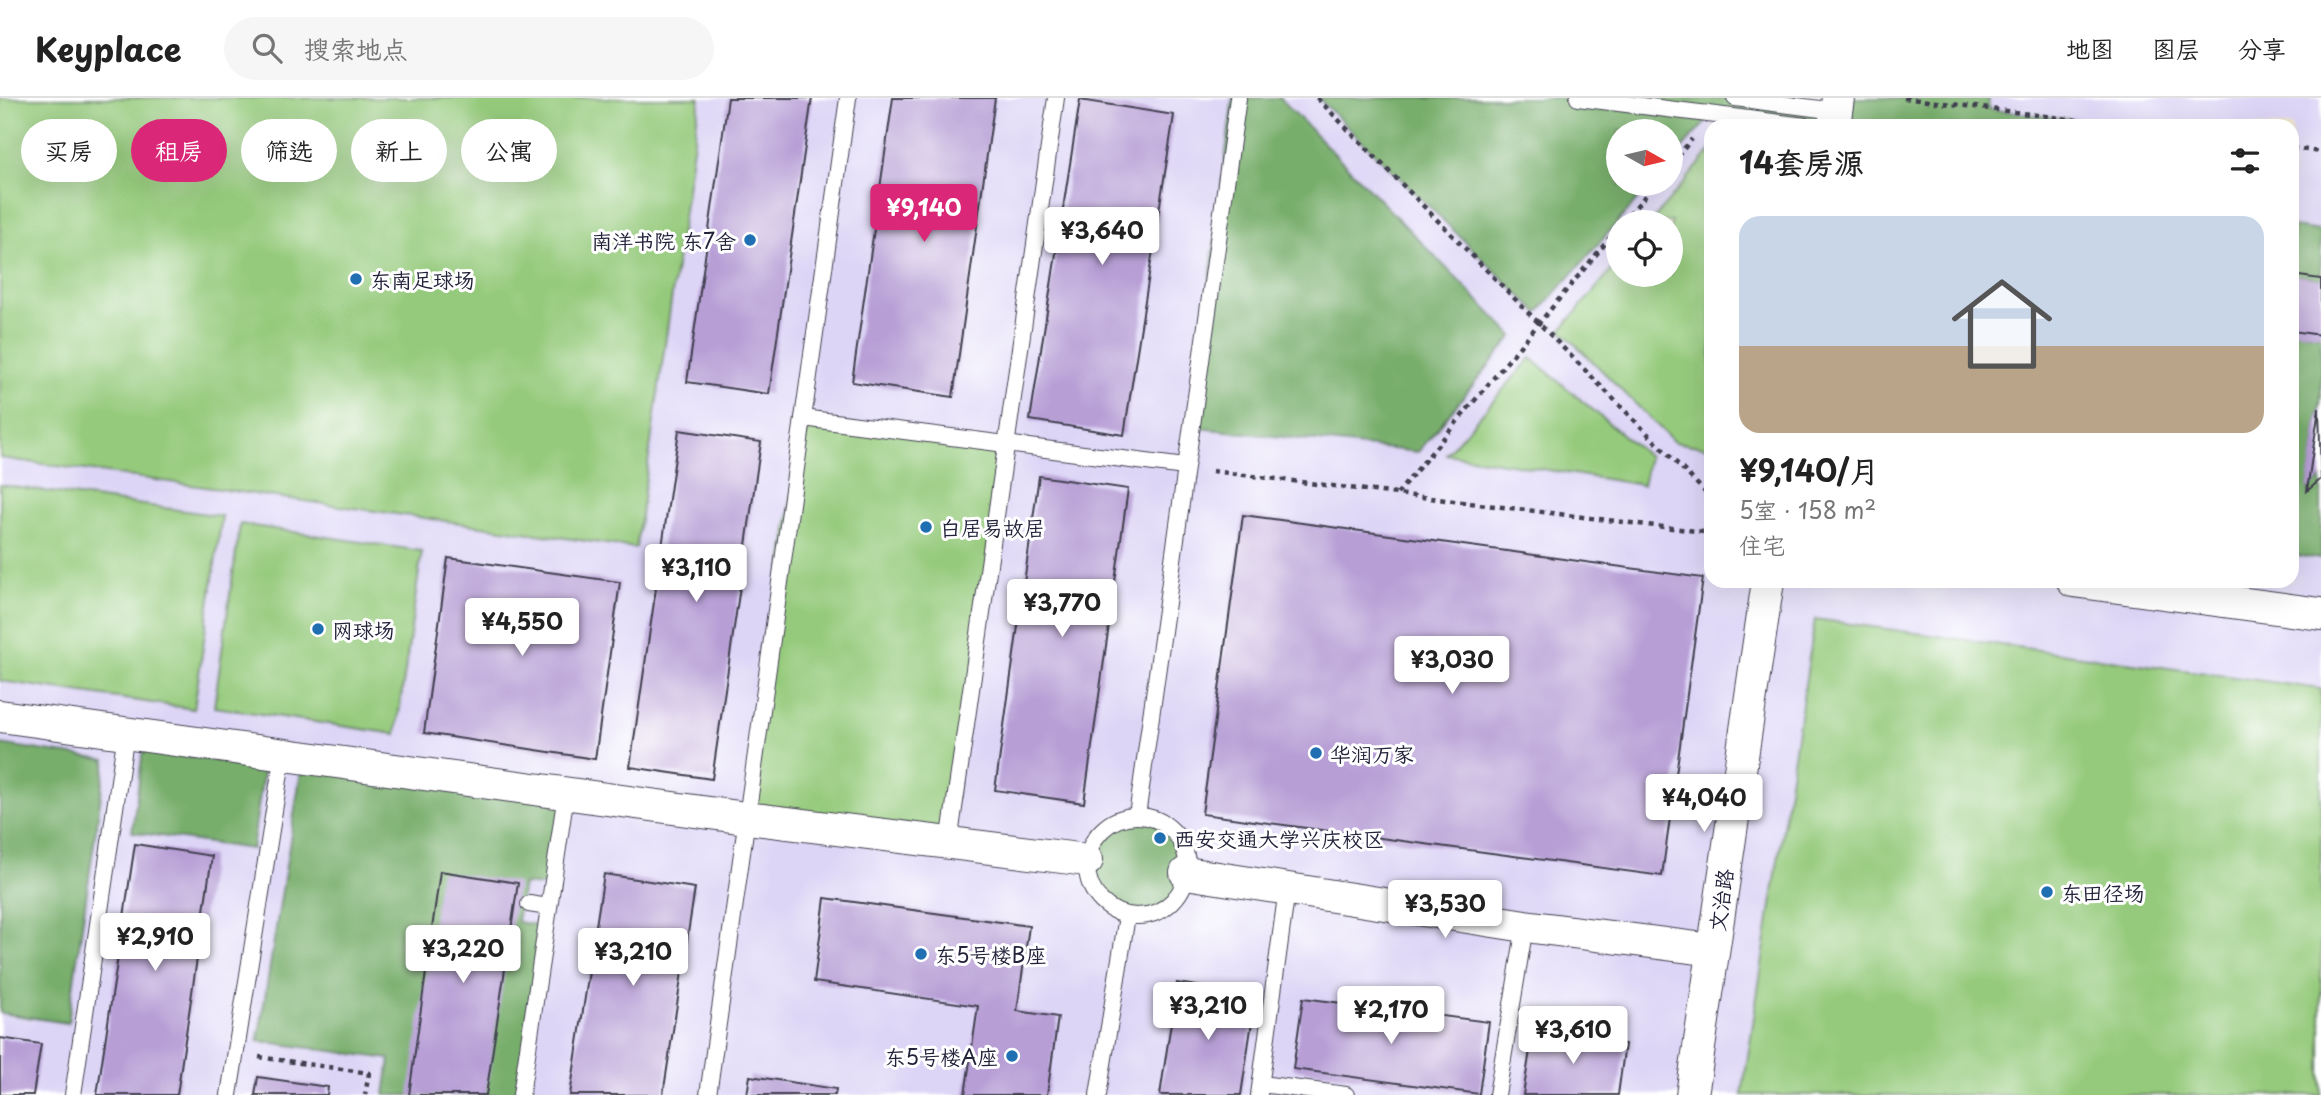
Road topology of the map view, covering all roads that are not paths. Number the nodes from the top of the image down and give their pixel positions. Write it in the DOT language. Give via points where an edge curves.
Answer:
graph roads {
  1 [pos="848,98"];
  2 [pos="1056,98"];
  3 [pos="1238,98"];
  4 [pos="1577,98"];
  5 [pos="1735,98"];
  6 [pos="1836,112"];
  7 [pos="1748,119"];
  8 [pos="803,418"];
  9 [pos="1006,445"];
  10 [pos="1185,467"];
  11 [pos="1767,588"];
  12 [pos="2126,588"];
  13 [pos="2321,614"];
  14 [pos="0,716"];
  15 [pos="126,733"];
  16 [pos="283,754"];
  17 [pos="566,793"];
  18 [pos="1137,816"];
  19 [pos="746,818"];
  20 [pos="949,843"];
  21 [pos="1087,860"];
  22 [pos="1186,873"];
  23 [pos="1287,889"];
  24 [pos="529,904"];
  25 [pos="548,907"];
  26 [pos="1127,915"];
  27 [pos="1525,926"];
  28 [pos="1713,950"];
  29 [pos="1260,1089"];
  30 [pos="73,1095"];
  31 [pos="229,1095"];
  32 [pos="521,1095"];
  33 [pos="708,1095"];
  34 [pos="1098,1095"];
  35 [pos="1346,1095"];
  36 [pos="1497,1095"];
  37 [pos="1692,1095"];
  1 -- 8 [label="lane"];
  2 -- 9 [label="lane"];
  3 -- 10 [label="lane"];
  4 -- 7 [label="lane"];
  5 -- 6 [label="lane"];
  8 -- 9 [label="lane"];
  8 -- 19 [label="lane"];
  9 -- 10 [label="lane"];
  9 -- 20 [label="lane"];
  10 -- 18 [label="lane"];
  11 -- 28 [label="street, 文治路"];
  12 -- 13 [label="street"];
  14 -- 15 [label="street"];
  15 -- 16 [label="street"];
  15 -- 30 [label="lane"];
  16 -- 17 [label="street"];
  16 -- 31 [label="lane"];
  17 -- 19 [label="street"];
  17 -- 25 [label="lane"];
  18 -- 21 [label="lane" via="1106,827 1092,844"];
  18 -- 22 [label="lane" via="1172,831 1184,852"];
  19 -- 20 [label="street"];
  19 -- 33 [label="lane"];
  20 -- 21 [label="street"];
  21 -- 26 [label="lane" via="1089,880 1100,901"];
  22 -- 23 [label="street"];
  22 -- 26 [label="lane" via="1183,886 1167,906 1141,916"];
  23 -- 27 [label="street"];
  23 -- 29 [label="lane"];
  24 -- 25 [label="lane"];
  25 -- 32 [label="lane"];
  26 -- 34 [label="lane"];
  27 -- 28 [label="street"];
  27 -- 36 [label="lane"];
  28 -- 37 [label="street, 文治路"];
  29 -- 35 [label="lane"];
}
